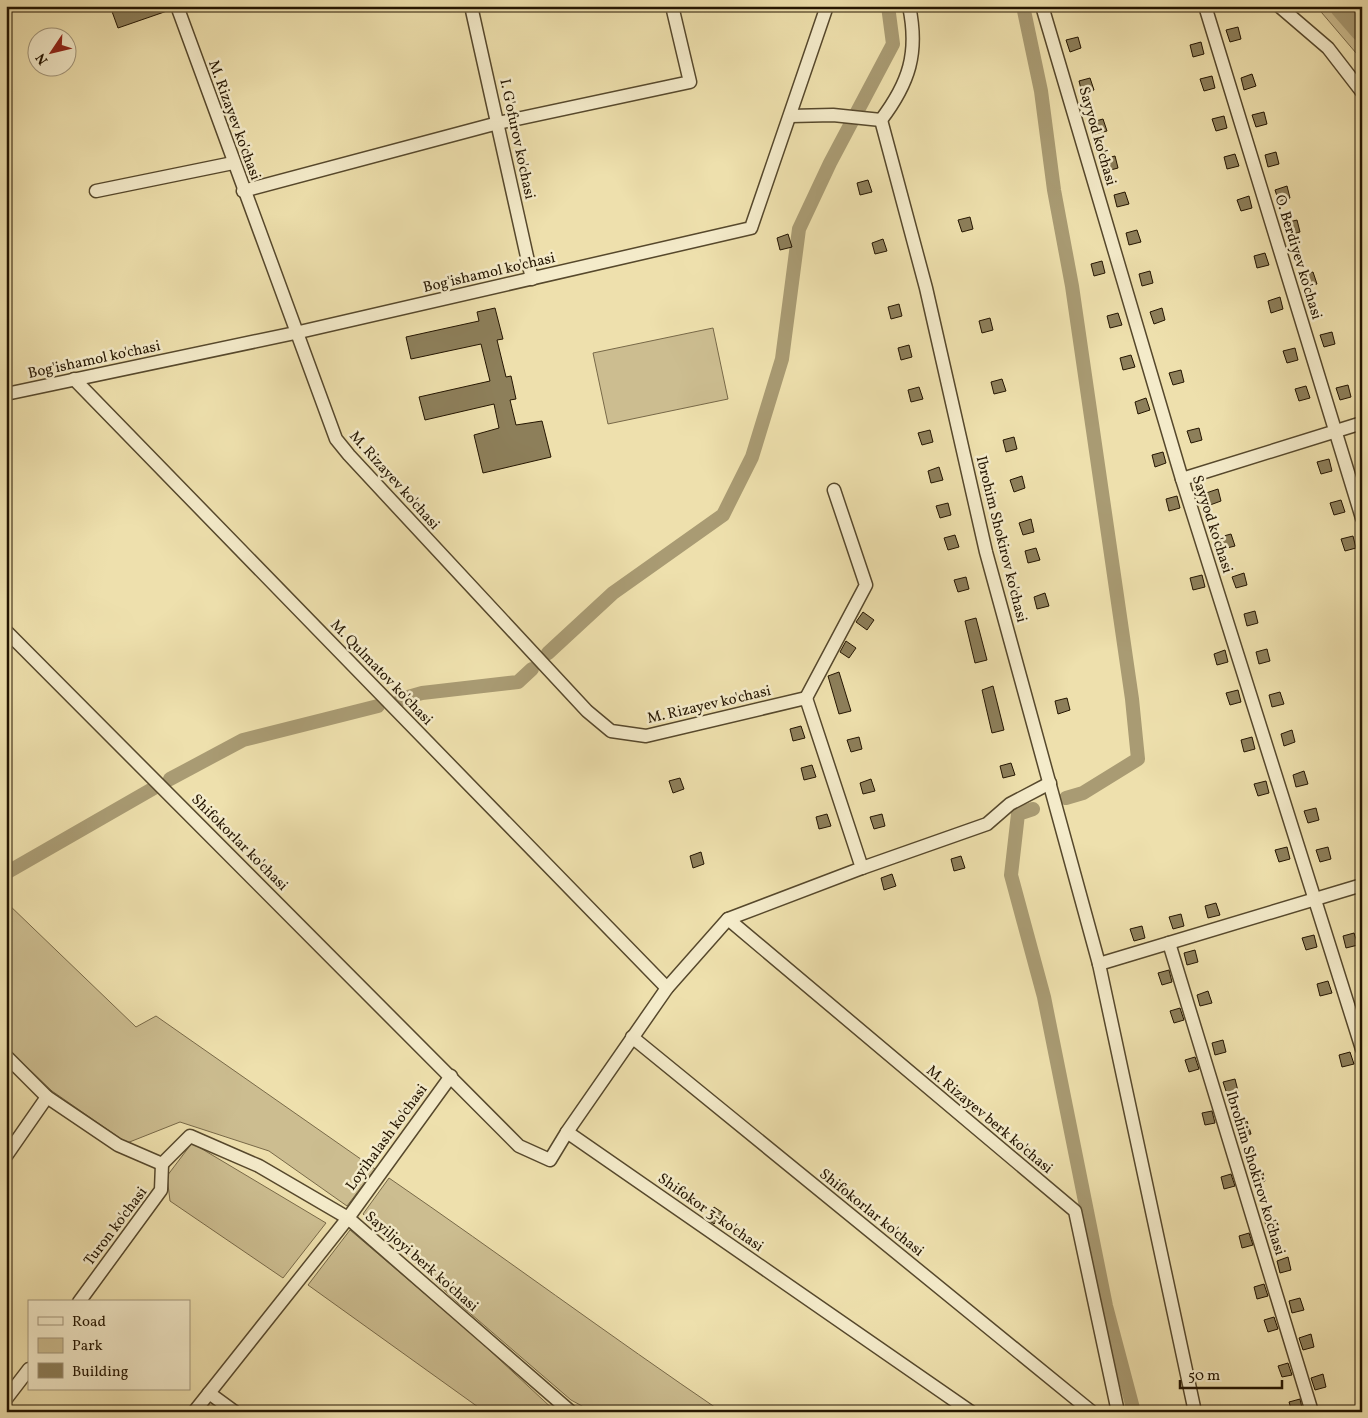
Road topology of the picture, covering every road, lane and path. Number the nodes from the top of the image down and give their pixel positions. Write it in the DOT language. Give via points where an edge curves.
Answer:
graph roads {
  1 [pos="177,6"];
  2 [pos="472,6"];
  3 [pos="672,6"];
  4 [pos="909,6"];
  5 [pos="1042,6"];
  6 [pos="1204,6"];
  7 [pos="1279,6"];
  8 [pos="827,7"];
  9 [pos="1362,92"];
  10 [pos="790,116"];
  11 [pos="881,120"];
  12 [pos="498,123"];
  13 [pos="233,163"];
  14 [pos="96,191"];
  15 [pos="243,191"];
  16 [pos="532,279"];
  17 [pos="295,333"];
  18 [pos="74,379"];
  19 [pos="6,394"];
  20 [pos="1362,423"];
  21 [pos="1335,430"];
  22 [pos="1182,478"];
  23 [pos="834,490"];
  24 [pos="1362,518"];
  25 [pos="6,631"];
  26 [pos="806,698"];
  27 [pos="1050,783"];
  28 [pos="862,868"];
  29 [pos="1362,885"];
  30 [pos="1315,899"];
  31 [pos="728,918"];
  32 [pos="1170,943"];
  33 [pos="1099,964"];
  34 [pos="667,988"];
  35 [pos="632,1038"];
  36 [pos="1362,1049"];
  37 [pos="6,1056"];
  38 [pos="451,1076"];
  39 [pos="47,1098"];
  40 [pos="567,1132"];
  41 [pos="6,1156"];
  42 [pos="162,1164"];
  43 [pos="348,1218"];
  44 [pos="79,1300"];
  45 [pos="28,1370"];
  46 [pos="209,1393"];
  47 [pos="6,1399"];
  48 [pos="194,1412"];
  49 [pos="235,1412"];
  50 [pos="571,1412"];
  51 [pos="971,1412"];
  52 [pos="1092,1412"];
  53 [pos="1118,1412"];
  54 [pos="1195,1412"];
  55 [pos="1312,1412"];
  1 -- 13 [label="street, M. Rizayev ko'chasi"];
  2 -- 12 [label="street, I. G'ofurov ko'chasi"];
  3 -- 12 [label="street" via="690,82"];
  4 -- 11 [label="street" via="914,50 908,75 896,100"];
  5 -- 22 [label="street, Sayyod ko'chasi"];
  6 -- 21 [label="street, O. Berdiyev ko'chasi"];
  7 -- 9 [label="street" via="1328,48"];
  8 -- 10 [label="street, Bog'ishamol ko'chasi"];
  10 -- 11 [label="street" via="833,115"];
  10 -- 16 [label="street, Bog'ishamol ko'chasi" via="751,228"];
  11 -- 27 [label="street, Ibrohim Shokirov ko'chasi" via="926,288 986,552"];
  12 -- 15 [label="street"];
  12 -- 16 [label="street, I. G'ofurov ko'chasi"];
  13 -- 14 [label="street"];
  13 -- 15 [label="street, M. Rizayev ko'chasi"];
  15 -- 17 [label="street, M. Rizayev ko'chasi"];
  16 -- 17 [label="street, Bog'ishamol ko'chasi"];
  17 -- 18 [label="street, Bog'ishamol ko'chasi"];
  17 -- 26 [label="street, M. Rizayev ko'chasi" via="336,439 587,711 611,731 646,736"];
  18 -- 19 [label="street, Bog'ishamol ko'chasi"];
  18 -- 34 [label="street, M. Qulmatov ko'chasi"];
  20 -- 21 [label="street"];
  21 -- 22 [label="street"];
  21 -- 24 [label="street, O. Berdiyev ko'chasi"];
  22 -- 30 [label="street, Sayyod ko'chasi"];
  23 -- 26 [label="street" via="866,585"];
  25 -- 38 [label="street, Shifokorlar ko'chasi"];
  26 -- 28 [label="street"];
  27 -- 28 [label="street" via="1010,804 986,824"];
  27 -- 33 [label="street, Ibrohim Shokirov ko'chasi"];
  28 -- 31 [label="street"];
  29 -- 30 [label="street"];
  30 -- 32 [label="street"];
  30 -- 36 [label="street, Sayyod ko'chasi"];
  31 -- 34 [label="street"];
  31 -- 53 [label="street, M. Rizayev berk ko'chasi" via="1075,1211"];
  32 -- 33 [label="street"];
  32 -- 55 [label="street, Ibrohim Shokirov ko'chasi"];
  33 -- 54 [label="street, Ibrohim Shokirov ko'chasi"];
  34 -- 35 [label="street"];
  35 -- 40 [label="street"];
  35 -- 52 [label="street, Shifokorlar ko'chasi"];
  37 -- 39 [label="street"];
  38 -- 40 [label="street" via="519,1146 550,1160"];
  38 -- 43 [label="street, Loyihalash ko'chasi"];
  39 -- 41 [label="street"];
  39 -- 42 [label="street" via="118,1145"];
  40 -- 51 [label="street, Shifokor 3-ko'chasi"];
  42 -- 43 [label="street" via="190,1136 259,1166"];
  42 -- 44 [label="street, Turon ko'chasi" via="161,1190"];
  43 -- 46 [label="street, Sayiljoyi berk ko'chasi"];
  43 -- 50 [label="street, Sayiljoyi berk ko'chasi"];
  45 -- 47 [label="street"];
  46 -- 48 [label="street, Sayiljoyi berk ko'chasi"];
  46 -- 49 [label="street"];
}
